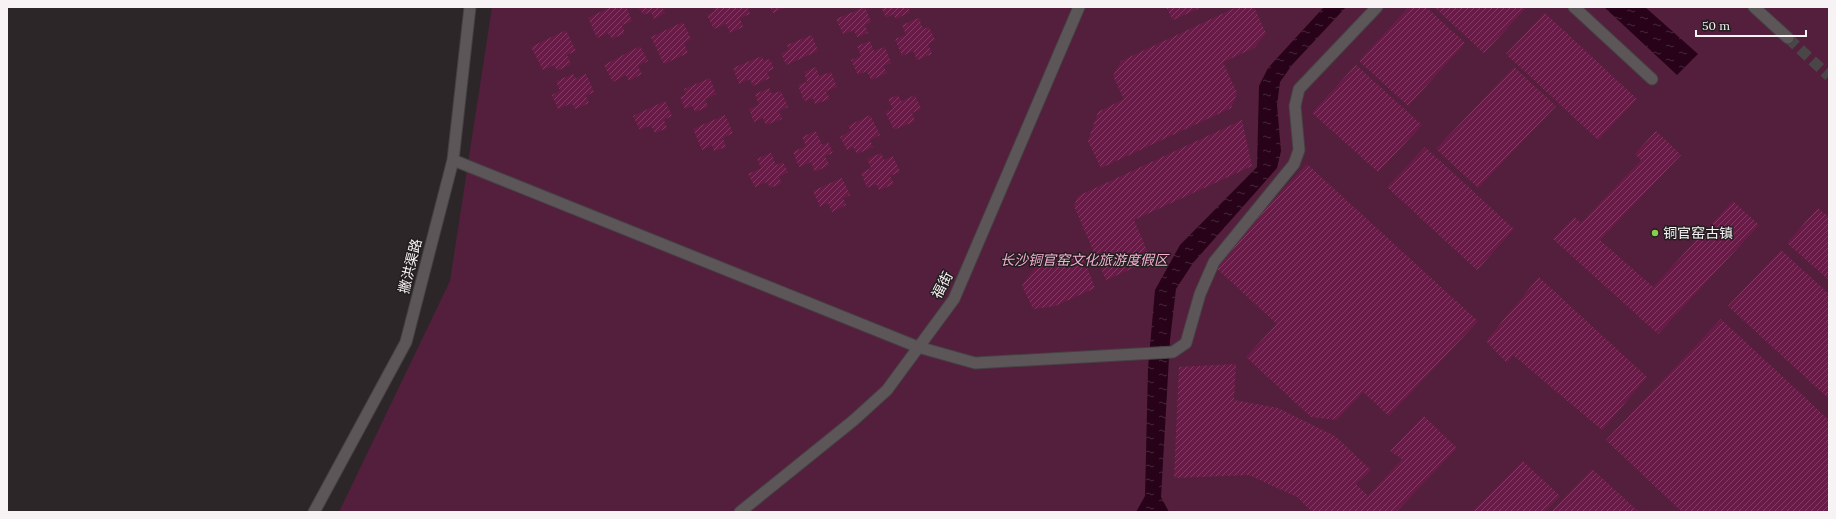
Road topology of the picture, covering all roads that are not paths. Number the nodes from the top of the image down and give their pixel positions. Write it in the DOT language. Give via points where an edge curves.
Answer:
graph roads {
  1 [pos="470,7"];
  2 [pos="1079,7"];
  3 [pos="1378,7"];
  4 [pos="1574,7"];
  5 [pos="1754,7"];
  6 [pos="1788,38"];
  7 [pos="1652,79"];
  8 [pos="453,160"];
  9 [pos="918,347"];
  10 [pos="314,512"];
  11 [pos="740,512"];
  1 -- 8 [label="street, 撇洪渠路"];
  2 -- 9 [label="street, 福街" via="954,299"];
  3 -- 9 [label="street" via="1299,89 1295,106 1300,150 1294,164 1214,262 1200,294 1186,343 1174,352 975,363"];
  4 -- 7 [label="street"];
  5 -- 6 [label="street"];
  8 -- 9 [label="street"];
  8 -- 10 [label="street, 撇洪渠路" via="406,342"];
  9 -- 11 [label="street, 福街" via="887,390 854,420"];
}
